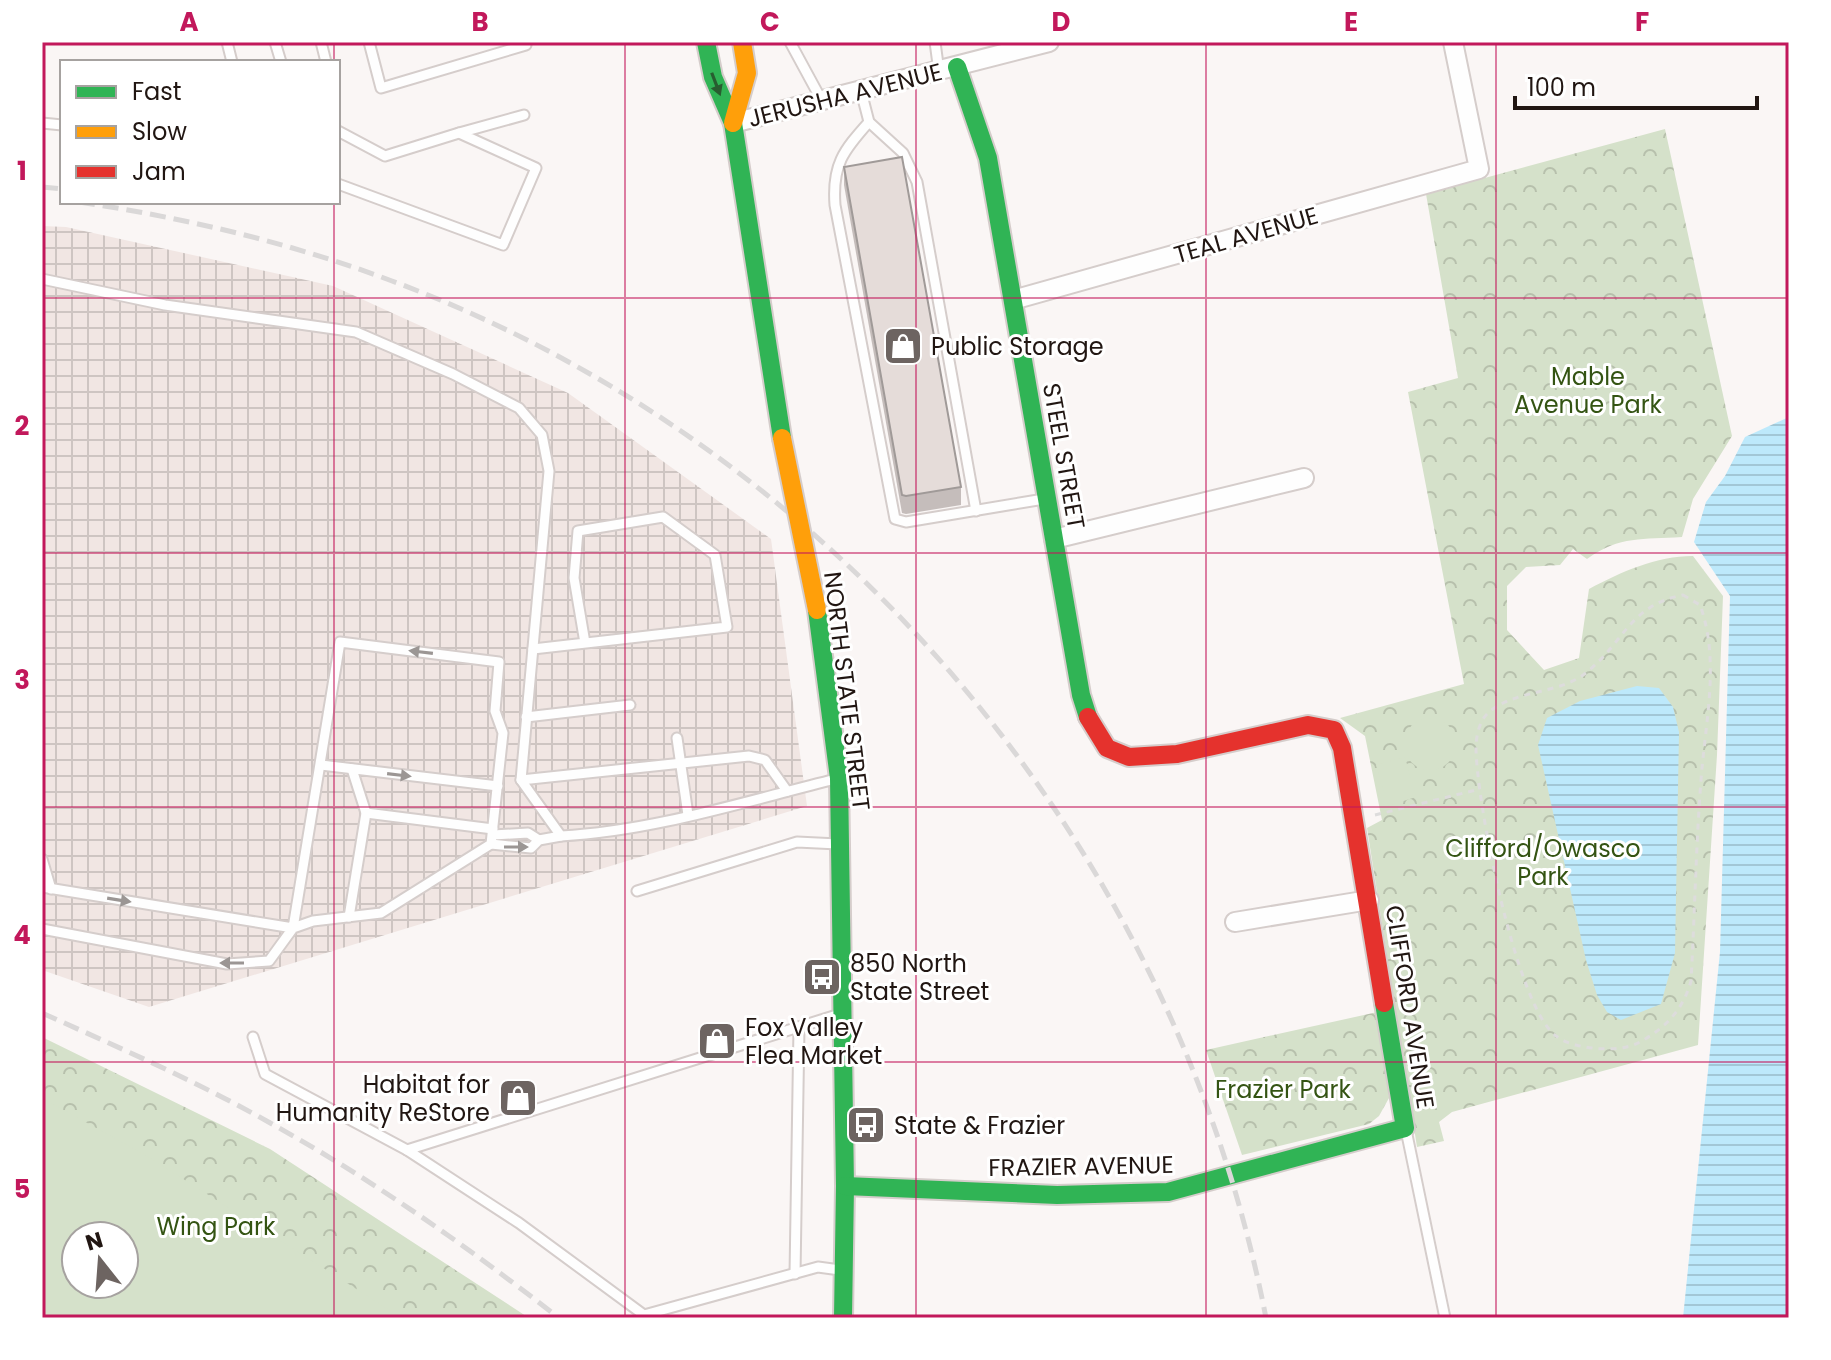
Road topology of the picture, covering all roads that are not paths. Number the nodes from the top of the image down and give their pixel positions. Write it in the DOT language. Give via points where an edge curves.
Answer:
graph roads {
  1 [pos="369,42"];
  2 [pos="525,42"];
  3 [pos="706,42"];
  4 [pos="742,42"];
  5 [pos="790,42"];
  6 [pos="935,42"];
  7 [pos="1049,42"];
  8 [pos="1453,42"];
  9 [pos="1023,46"];
  10 [pos="948,70"];
  11 [pos="861,91"];
  12 [pos="822,101"];
  13 [pos="524,115"];
  14 [pos="869,122"];
  15 [pos="733,123"];
  16 [pos="340,132"];
  17 [pos="459,133"];
  18 [pos="340,185"];
  19 [pos="42,279"];
  20 [pos="1013,300"];
  21 [pos="1304,478"];
  22 [pos="1047,498"];
  23 [pos="976,511"];
  24 [pos="1054,539"];
  25 [pos="585,643"];
  26 [pos="533,649"];
  27 [pos="630,705"];
  28 [pos="526,717"];
  29 [pos="1308,725"];
  30 [pos="677,738"];
  31 [pos="680,763"];
  32 [pos="321,765"];
  33 [pos="352,769"];
  34 [pos="839,778"];
  35 [pos="521,780"];
  36 [pos="498,786"];
  37 [pos="787,791"];
  38 [pos="366,813"];
  39 [pos="688,815"];
  40 [pos="492,836"];
  41 [pos="561,836"];
  42 [pos="539,840"];
  43 [pos="840,845"];
  44 [pos="42,859"];
  45 [pos="47,888"];
  46 [pos="637,891"];
  47 [pos="1369,900"];
  48 [pos="349,917"];
  49 [pos="1235,922"];
  50 [pos="293,928"];
  51 [pos="42,929"];
  52 [pos="843,1013"];
  53 [pos="799,1027"];
  54 [pos="253,1037"];
  55 [pos="1405,1128"];
  56 [pos="407,1150"];
  57 [pos="845,1186"];
  58 [pos="844,1270"];
  59 [pos="795,1274"];
  60 [pos="843,1318"];
  61 [pos="1445,1318"];
  1 -- 2 [label="lane" via="381,88"];
  3 -- 15 [label="street, NORTH STATE STREET, one-way" via="713,77"];
  4 -- 15 [label="street, NORTH STATE STREET" via="747,73"];
  5 -- 12 [label="lane"];
  6 -- 10 [label="lane"];
  7 -- 9 [label="street, JERUSHA AVENUE"];
  8 -- 20 [label="street, TEAL AVENUE" via="1479,169"];
  9 -- 10 [label="street, JERUSHA AVENUE"];
  10 -- 11 [label="street, JERUSHA AVENUE"];
  10 -- 20 [label="street, STEEL STREET" via="988,158"];
  11 -- 12 [label="street, JERUSHA AVENUE"];
  11 -- 14 [label="lane"];
  12 -- 15 [label="street, JERUSHA AVENUE"];
  13 -- 17 [label="lane"];
  14 -- 23 [label="lane" via="903,153 917,182"];
  14 -- 23 [label="lane" via="843,151 833,181 889,503 895,519 906,522"];
  15 -- 34 [label="street, NORTH STATE STREET, bridge" via="782,438 817,610"];
  16 -- 17 [label="lane" via="385,156"];
  17 -- 18 [label="lane" via="536,168 503,245"];
  19 -- 26 [label="lane" via="165,305 356,332 519,408 542,435 549,471"];
  20 -- 22 [label="street, STEEL STREET"];
  21 -- 24 [label="street"];
  22 -- 23 [label="lane"];
  22 -- 24 [label="street, STEEL STREET"];
  24 -- 29 [label="street, STEEL STREET" via="1081,695 1100,741 1114,754 1148,760"];
  25 -- 25 [label="lane" via="727,627 715,555 663,517 578,531 574,578"];
  25 -- 26 [label="lane"];
  26 -- 28 [label="lane"];
  27 -- 28 [label="lane"];
  28 -- 35 [label="lane"];
  29 -- 47 [label="street, CLIFFORD AVENUE" via="1334,730 1340,739"];
  30 -- 31 [label="lane"];
  31 -- 35 [label="lane"];
  31 -- 37 [label="lane" via="749,756 765,760"];
  31 -- 39 [label="lane"];
  32 -- 33 [label="lane"];
  36 -- 32 [label="lane, one-way" via="503,733 496,703 499,662 340,642"];
  32 -- 50 [label="lane"];
  33 -- 36 [label="lane, one-way"];
  33 -- 38 [label="lane"];
  34 -- 37 [label="lane"];
  34 -- 43 [label="street, NORTH STATE STREET"];
  35 -- 41 [label="lane"];
  36 -- 40 [label="lane"];
  37 -- 39 [label="lane"];
  38 -- 40 [label="lane"];
  38 -- 48 [label="lane"];
  39 -- 41 [label="lane" via="605,834"];
  40 -- 42 [label="lane" via="528,833"];
  40 -- 42 [label="lane, one-way" via="531,848"];
  40 -- 48 [label="lane" via="381,913"];
  41 -- 42 [label="lane"];
  43 -- 46 [label="lane" via="797,842"];
  43 -- 52 [label="street, NORTH STATE STREET"];
  44 -- 45 [label="lane"];
  45 -- 50 [label="lane, one-way"];
  47 -- 49 [label="street"];
  47 -- 55 [label="street, CLIFFORD AVENUE"];
  48 -- 50 [label="lane"];
  50 -- 51 [label="lane, one-way" via="269,961 227,964"];
  52 -- 53 [label="lane"];
  52 -- 57 [label="street, NORTH STATE STREET"];
  53 -- 56 [label="lane"];
  53 -- 59 [label="lane"];
  54 -- 56 [label="lane" via="265,1074"];
  55 -- 57 [label="street, FRAZIER AVENUE" via="1168,1192 1057,1195"];
  55 -- 61 [label="lane, CLIFFORD AVENUE"];
  56 -- 59 [label="lane" via="519,1223 644,1315"];
  57 -- 58 [label="street, NORTH STATE STREET"];
  58 -- 59 [label="lane" via="818,1267"];
  58 -- 60 [label="street, NORTH STATE STREET"];
}
